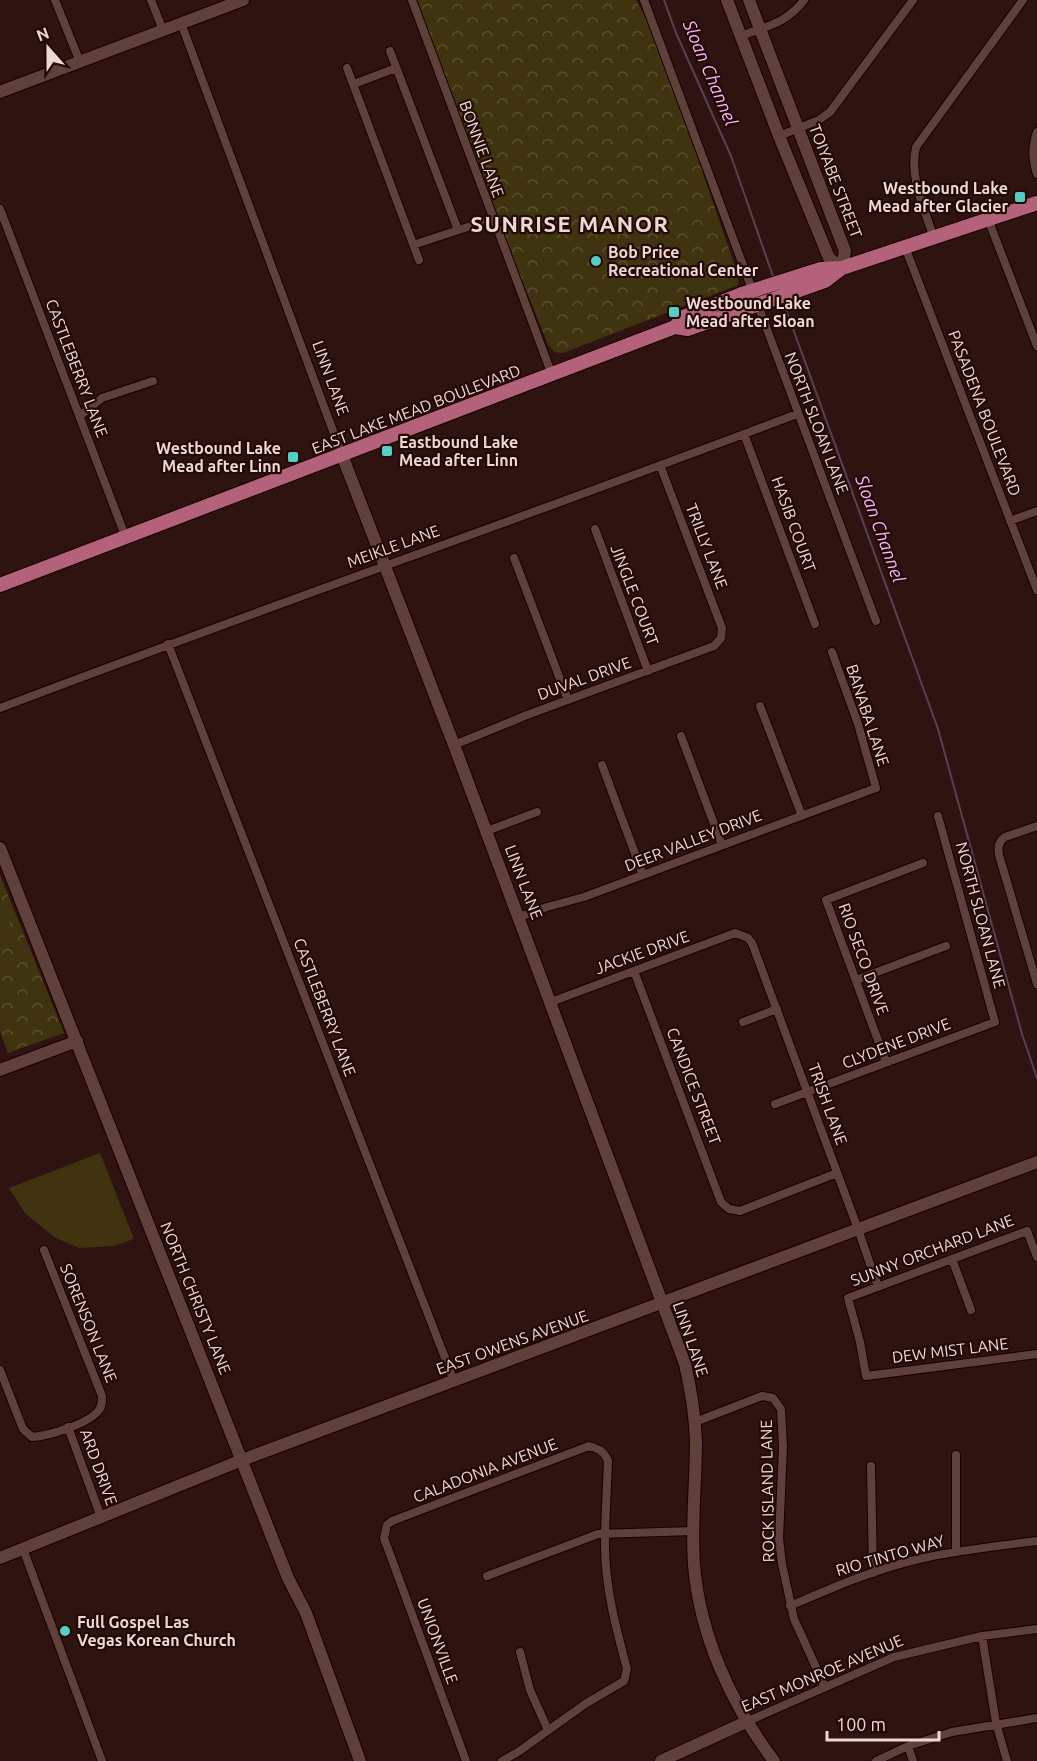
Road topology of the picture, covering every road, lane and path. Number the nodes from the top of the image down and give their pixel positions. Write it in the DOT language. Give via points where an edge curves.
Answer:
graph roads {
  1 [pos="55,0"];
  2 [pos="152,0"];
  3 [pos="243,0"];
  4 [pos="412,0"];
  5 [pos="644,0"];
  6 [pos="727,0"];
  7 [pos="749,0"];
  8 [pos="804,0"];
  9 [pos="913,0"];
  10 [pos="1023,0"];
  11 [pos="181,24"];
  12 [pos="760,29"];
  13 [pos="163,30"];
  14 [pos="741,36"];
  15 [pos="390,51"];
  16 [pos="80,62"];
  17 [pos="347,68"];
  18 [pos="396,68"];
  19 [pos="354,84"];
  20 [pos="0,92"];
  21 [pos="798,129"];
  22 [pos="1037,132"];
  23 [pos="779,136"];
  24 [pos="1037,174"];
  25 [pos="1037,203"];
  26 [pos="0,209"];
  27 [pos="492,219"];
  28 [pos="988,219"];
  29 [pos="458,230"];
  30 [pos="934,238"];
  31 [pos="413,245"];
  32 [pos="906,247"];
  33 [pos="419,260"];
  34 [pos="842,268"];
  35 [pos="760,296"];
  36 [pos="1037,344"];
  37 [pos="552,375"];
  38 [pos="153,381"];
  39 [pos="797,414"];
  40 [pos="80,416"];
  41 [pos="744,434"];
  42 [pos="342,455"];
  43 [pos="660,465"];
  44 [pos="1037,511"];
  45 [pos="1010,521"];
  46 [pos="595,529"];
  47 [pos="126,538"];
  48 [pos="514,558"];
  49 [pos="384,566"];
  50 [pos="0,585"];
  51 [pos="1037,590"];
  52 [pos="876,621"];
  53 [pos="815,624"];
  54 [pos="721,638"];
  55 [pos="168,644"];
  56 [pos="832,652"];
  57 [pos="648,671"];
  58 [pos="568,700"];
  59 [pos="760,706"];
  60 [pos="0,708"];
  61 [pos="681,736"];
  62 [pos="454,745"];
  63 [pos="602,765"];
  64 [pos="876,788"];
  65 [pos="537,812"];
  66 [pos="802,816"];
  67 [pos="938,816"];
  68 [pos="1037,826"];
  69 [pos="487,831"];
  70 [pos="722,845"];
  71 [pos="0,848"];
  72 [pos="923,863"];
  73 [pos="643,875"];
  74 [pos="519,917"];
  75 [pos="744,936"];
  76 [pos="946,946"];
  77 [pos="634,971"];
  78 [pos="856,980"];
  79 [pos="1037,984"];
  80 [pos="551,1002"];
  81 [pos="777,1009"];
  82 [pos="743,1022"];
  83 [pos="995,1022"];
  84 [pos="77,1041"];
  85 [pos="886,1062"];
  86 [pos="0,1070"];
  87 [pos="807,1092"];
  88 [pos="775,1104"];
  89 [pos="1034,1164"];
  90 [pos="837,1173"];
  91 [pos="858,1229"];
  92 [pos="44,1250"];
  93 [pos="1037,1257"];
  94 [pos="952,1259"];
  95 [pos="878,1287"];
  96 [pos="662,1304"];
  97 [pos="971,1310"];
  98 [pos="1037,1354"];
  99 [pos="0,1371"];
  100 [pos="866,1376"];
  101 [pos="454,1381"];
  102 [pos="695,1422"];
  103 [pos="68,1427"];
  104 [pos="956,1455"];
  105 [pos="242,1460"];
  106 [pos="870,1466"];
  107 [pos="101,1517"];
  108 [pos="385,1530"];
  109 [pos="693,1531"];
  110 [pos="606,1533"];
  111 [pos="1037,1541"];
  112 [pos="23,1549"];
  113 [pos="956,1552"];
  114 [pos="0,1558"];
  115 [pos="873,1573"];
  116 [pos="487,1576"];
  117 [pos="790,1606"];
  118 [pos="1037,1629"];
  119 [pos="982,1636"];
  120 [pos="520,1652"];
  121 [pos="825,1686"];
  122 [pos="1037,1718"];
  123 [pos="746,1722"];
  124 [pos="996,1723"];
  125 [pos="548,1730"];
  126 [pos="908,1746"];
  127 [pos="102,1761"];
  128 [pos="360,1761"];
  129 [pos="466,1761"];
  130 [pos="502,1761"];
  131 [pos="661,1761"];
  132 [pos="774,1761"];
  133 [pos="876,1761"];
  134 [pos="913,1761"];
  135 [pos="1006,1761"];
  1 -- 16 [label="street"];
  2 -- 13 [label="street"];
  3 -- 11 [label="street"];
  4 -- 27 [label="street, BONNIE LANE"];
  5 -- 35 [label="street, NORTH SLOAN LANE"];
  6 -- 14 [label="street, TOIYABE STREET"];
  7 -- 12 [label="street, TOIYABE STREET"];
  8 -- 12 [label="street" via="786,19"];
  9 -- 21 [label="street" via="830,112"];
  10 -- 30 [label="street" via="916,147 913,174"];
  11 -- 13 [label="street"];
  11 -- 42 [label="street, LINN LANE"];
  12 -- 14 [label="street"];
  12 -- 21 [label="street, TOIYABE STREET"];
  13 -- 16 [label="street"];
  14 -- 23 [label="street, TOIYABE STREET"];
  15 -- 18 [label="street"];
  16 -- 20 [label="street"];
  17 -- 19 [label="street"];
  18 -- 19 [label="street"];
  18 -- 29 [label="street"];
  19 -- 31 [label="street"];
  21 -- 23 [label="street"];
  21 -- 34 [label="street, TOIYABE STREET" via="845,251"];
  22 -- 24 [label="street" via="1032,158"];
  23 -- 34 [label="street, TOIYABE STREET" via="829,258"];
  25 -- 28 [label="main road, EAST LAKE MEAD BOULEVARD"];
  26 -- 40 [label="street, CASTLEBERRY LANE"];
  27 -- 29 [label="street"];
  27 -- 37 [label="street, BONNIE LANE"];
  28 -- 30 [label="main road, EAST LAKE MEAD BOULEVARD"];
  28 -- 36 [label="street"];
  29 -- 31 [label="street"];
  30 -- 32 [label="main road, EAST LAKE MEAD BOULEVARD"];
  31 -- 33 [label="street"];
  32 -- 34 [label="main road, EAST LAKE MEAD BOULEVARD"];
  32 -- 45 [label="street, PASADENA BOULEVARD"];
  34 -- 35 [label="main road, EAST LAKE MEAD BOULEVARD" via="821,269 793,285"];
  35 -- 37 [label="main road, EAST LAKE MEAD BOULEVARD" via="688,329 675,327"];
  35 -- 39 [label="street, NORTH SLOAN LANE"];
  37 -- 42 [label="main road, EAST LAKE MEAD BOULEVARD"];
  38 -- 40 [label="street" via="102,398"];
  39 -- 41 [label="street, MEIKLE LANE"];
  39 -- 52 [label="street, NORTH SLOAN LANE"];
  40 -- 47 [label="street, CASTLEBERRY LANE"];
  41 -- 43 [label="street, MEIKLE LANE"];
  41 -- 53 [label="street, HASIB COURT"];
  42 -- 47 [label="main road, EAST LAKE MEAD BOULEVARD"];
  42 -- 49 [label="street, LINN LANE"];
  43 -- 49 [label="street, MEIKLE LANE"];
  43 -- 54 [label="street, TRILLY LANE" via="722,628"];
  44 -- 45 [label="street"];
  45 -- 51 [label="street, PASADENA BOULEVARD"];
  46 -- 57 [label="street, JINGLE COURT"];
  47 -- 50 [label="main road, EAST LAKE MEAD BOULEVARD"];
  48 -- 58 [label="street"];
  49 -- 55 [label="street, MEIKLE LANE"];
  49 -- 62 [label="street, LINN LANE"];
  54 -- 57 [label="street, DUVAL DRIVE" via="714,646"];
  55 -- 60 [label="street, MEIKLE LANE"];
  55 -- 101 [label="street, CASTLEBERRY LANE"];
  56 -- 64 [label="street, BANABA LANE"];
  57 -- 58 [label="street, DUVAL DRIVE"];
  58 -- 62 [label="street, DUVAL DRIVE"];
  59 -- 66 [label="street"];
  61 -- 70 [label="street"];
  62 -- 69 [label="street, LINN LANE"];
  63 -- 73 [label="street"];
  64 -- 66 [label="street, DEER VALLEY DRIVE"];
  65 -- 69 [label="street"];
  66 -- 70 [label="street, DEER VALLEY DRIVE"];
  67 -- 83 [label="street, NORTH SLOAN LANE"];
  68 -- 79 [label="street" via="1001,840 998,848"];
  69 -- 74 [label="street, LINN LANE"];
  70 -- 73 [label="street, DEER VALLEY DRIVE"];
  71 -- 84 [label="street, NORTH CHRISTY LANE"];
  72 -- 78 [label="street, RIO SECO DRIVE" via="826,900"];
  73 -- 74 [label="street, DEER VALLEY DRIVE"];
  74 -- 80 [label="street, LINN LANE"];
  75 -- 77 [label="street, JACKIE DRIVE" via="735,933"];
  75 -- 81 [label="street, TRISH LANE" via="752,943"];
  76 -- 78 [label="street"];
  77 -- 80 [label="street, JACKIE DRIVE"];
  77 -- 90 [label="street, CANDICE STREET" via="721,1202 729,1209 740,1210"];
  78 -- 85 [label="street, RIO SECO DRIVE"];
  80 -- 96 [label="street, LINN LANE"];
  81 -- 82 [label="street"];
  81 -- 87 [label="street, TRISH LANE"];
  83 -- 85 [label="street, CLYDENE DRIVE"];
  84 -- 86 [label="street"];
  84 -- 105 [label="street, NORTH CHRISTY LANE"];
  85 -- 87 [label="street, CLYDENE DRIVE"];
  87 -- 88 [label="street, CLYDENE DRIVE"];
  87 -- 90 [label="street, TRISH LANE"];
  89 -- 91 [label="street, EAST OWENS AVENUE"];
  90 -- 91 [label="street, TRISH LANE"];
  91 -- 95 [label="street, TRISH LANE"];
  91 -- 96 [label="street, EAST OWENS AVENUE"];
  92 -- 103 [label="street, SORENSON LANE" via="102,1396 101,1408 93,1417"];
  93 -- 94 [label="street, SUNNY ORCHARD LANE" via="1027,1231"];
  94 -- 95 [label="street, SUNNY ORCHARD LANE"];
  94 -- 97 [label="street"];
  95 -- 100 [label="street, SUNNY ORCHARD LANE" via="848,1298"];
  96 -- 101 [label="street, EAST OWENS AVENUE"];
  96 -- 102 [label="street, LINN LANE" via="685,1364"];
  98 -- 100 [label="street, DEW MIST LANE"];
  99 -- 103 [label="street" via="23,1429 32,1437"];
  101 -- 105 [label="street, EAST OWENS AVENUE"];
  102 -- 109 [label="street, LINN LANE"];
  102 -- 117 [label="street, ROCK ISLAND LANE" via="762,1396 773,1398 781,1409 779,1539"];
  103 -- 107 [label="street, ARD DRIVE"];
  104 -- 113 [label="street"];
  105 -- 107 [label="street, EAST OWENS AVENUE"];
  105 -- 128 [label="street, NORTH CHRISTY LANE" via="288,1578 306,1613"];
  106 -- 115 [label="street"];
  107 -- 112 [label="street, EAST OWENS AVENUE"];
  108 -- 110 [label="street, CALADONIA AVENUE" via="392,1521 589,1446 599,1449 608,1461"];
  108 -- 129 [label="street, UNIONVILLE" via="384,1538"];
  109 -- 110 [label="street"];
  109 -- 123 [label="street, LINN LANE" via="700,1603 716,1660"];
  110 -- 116 [label="street"];
  110 -- 125 [label="street" via="609,1592 626,1675 624,1681"];
  111 -- 113 [label="street, RIO TINTO WAY"];
  112 -- 114 [label="street, EAST OWENS AVENUE"];
  112 -- 127 [label="street"];
  113 -- 115 [label="street, RIO TINTO WAY"];
  115 -- 117 [label="street, RIO TINTO WAY"];
  117 -- 121 [label="street, ROCK ISLAND LANE"];
  118 -- 119 [label="street, EAST MONROE AVENUE"];
  119 -- 121 [label="street, EAST MONROE AVENUE" via="894,1657"];
  119 -- 124 [label="street"];
  120 -- 125 [label="street" via="530,1690"];
  121 -- 123 [label="street, EAST MONROE AVENUE"];
  122 -- 124 [label="street"];
  123 -- 131 [label="street, EAST MONROE AVENUE"];
  123 -- 132 [label="street, LINN LANE"];
  124 -- 126 [label="street"];
  124 -- 135 [label="street"];
  125 -- 130 [label="street"];
  126 -- 133 [label="street"];
  126 -- 134 [label="street"];
}
